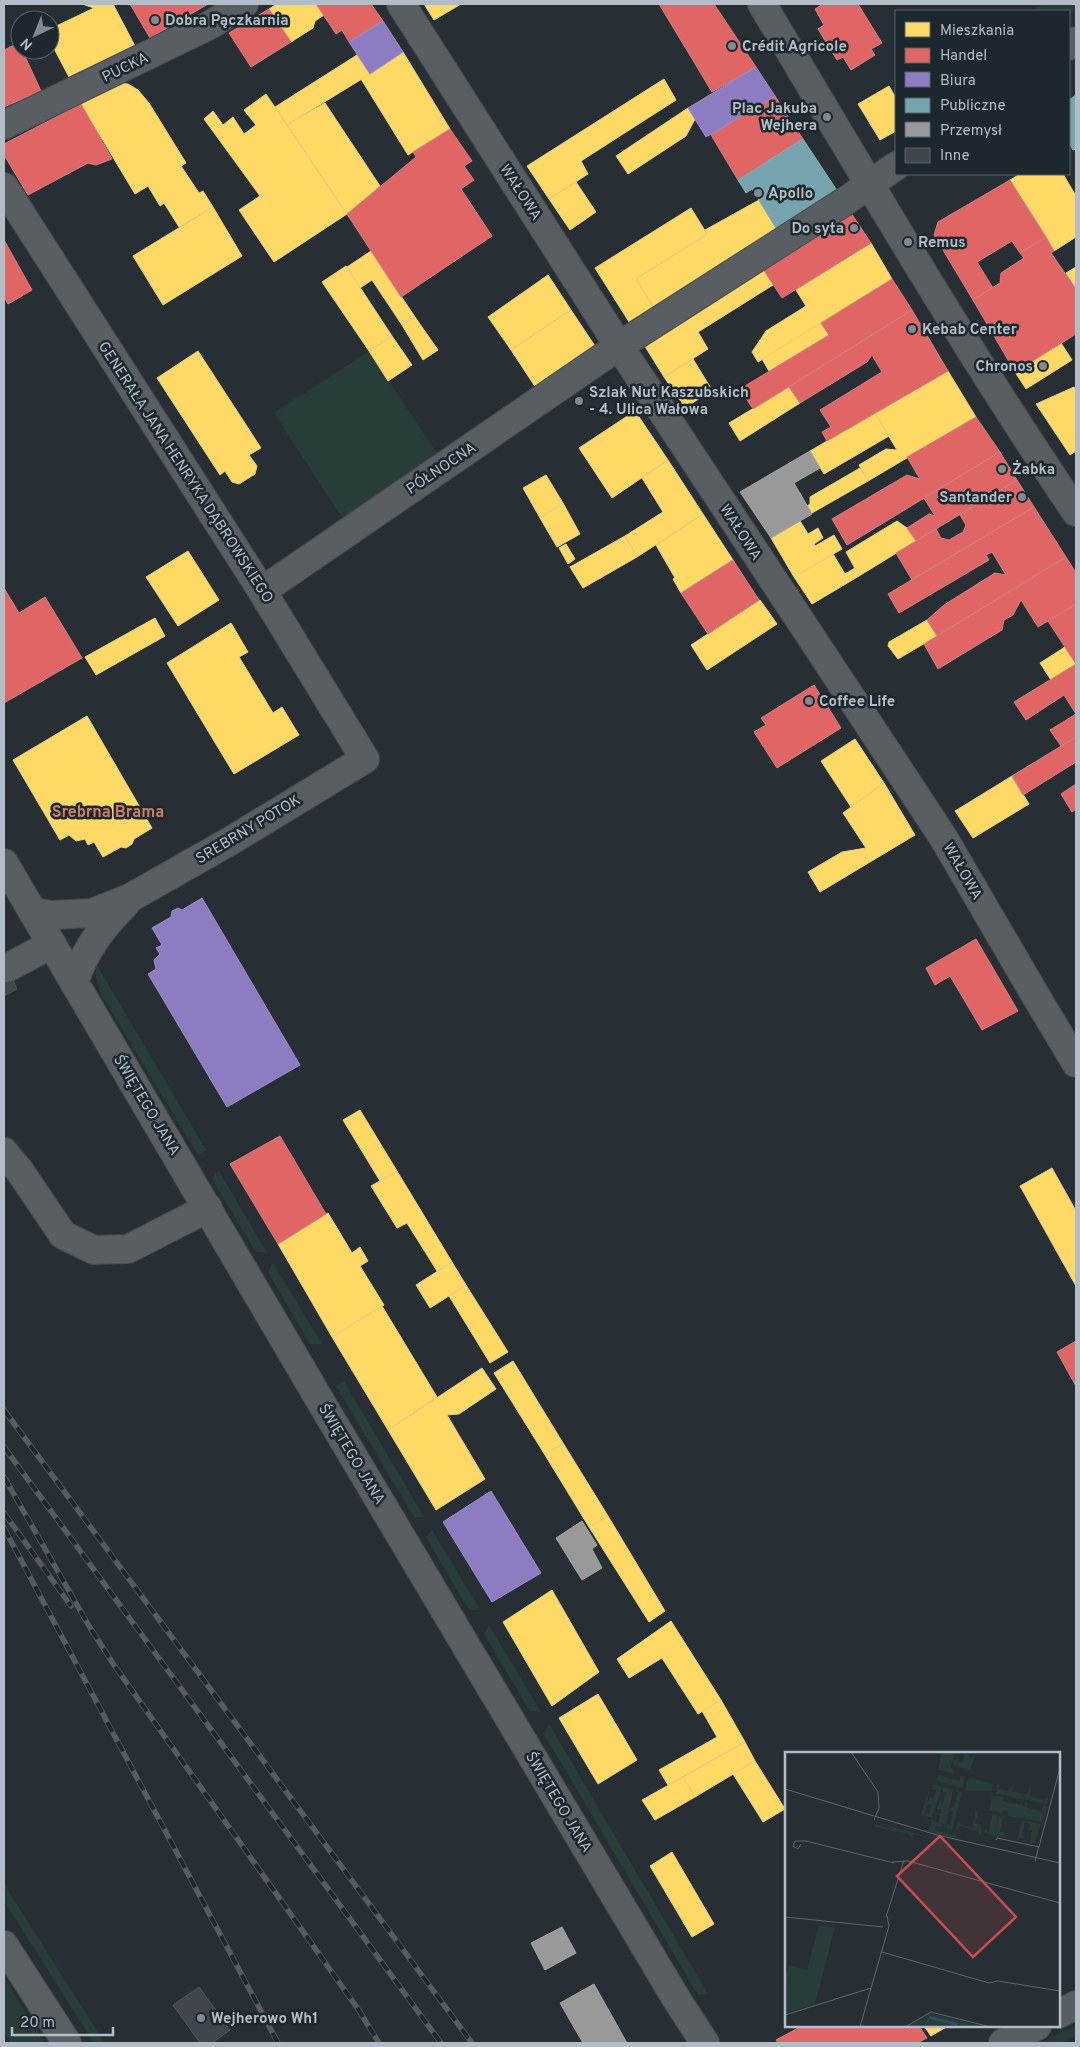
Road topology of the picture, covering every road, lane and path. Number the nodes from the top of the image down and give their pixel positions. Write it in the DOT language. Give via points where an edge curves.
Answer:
graph roads {
  1 [pos="244,4"];
  2 [pos="401,4"];
  3 [pos="762,4"];
  4 [pos="4,125"];
  5 [pos="895,167"];
  6 [pos="870,185"];
  7 [pos="4,187"];
  8 [pos="619,346"];
  9 [pos="1076,512"];
  10 [pos="262,591"];
  11 [pos="365,759"];
  12 [pos="4,863"];
  13 [pos="130,898"];
  14 [pos="33,912"];
  15 [pos="52,944"];
  16 [pos="7,968"];
  17 [pos="74,982"];
  18 [pos="1076,1063"];
  19 [pos="4,1152"];
  20 [pos="208,1208"];
  21 [pos="4,1945"];
  22 [pos="1076,2005"];
  23 [pos="1060,2013"];
  24 [pos="1035,2027"];
  25 [pos="67,2043"];
  26 [pos="705,2043"];
  27 [pos="1003,2043"];
  1 -- 4 [label="street, PUCKA" via="210,25"];
  2 -- 8 [label="street, WAŁOWA"];
  3 -- 6 [label="street"];
  5 -- 6 [label="street"];
  6 -- 8 [label="street, PÓŁNOCNA"];
  6 -- 9 [label="street" via="974,355"];
  7 -- 10 [label="street, GENERAŁA JANA HENRYKA DĄBROWSKIEGO"];
  8 -- 10 [label="street, PÓŁNOCNA"];
  8 -- 18 [label="street, WAŁOWA" via="943,837"];
  10 -- 11 [label="street, GENERAŁA JANA HENRYKA DĄBROWSKIEGO"];
  11 -- 13 [label="street, SREBRNY POTOK"];
  12 -- 14 [label="street, ŚWIĘTEGO JANA"];
  13 -- 14 [label="street, SREBRNY POTOK" via="92,913 52,915"];
  13 -- 17 [label="street, SREBRNY POTOK" via="101,929"];
  14 -- 15 [label="street, ŚWIĘTEGO JANA"];
  15 -- 16 [label="street"];
  15 -- 17 [label="street, ŚWIĘTEGO JANA"];
  17 -- 20 [label="street, ŚWIĘTEGO JANA"];
  19 -- 20 [label="street" via="63,1235 94,1250 128,1249"];
  20 -- 26 [label="street, ŚWIĘTEGO JANA"];
  21 -- 25 [label="main road"];
  22 -- 23 [label="street"];
  24 -- 27 [label="street"];
}
